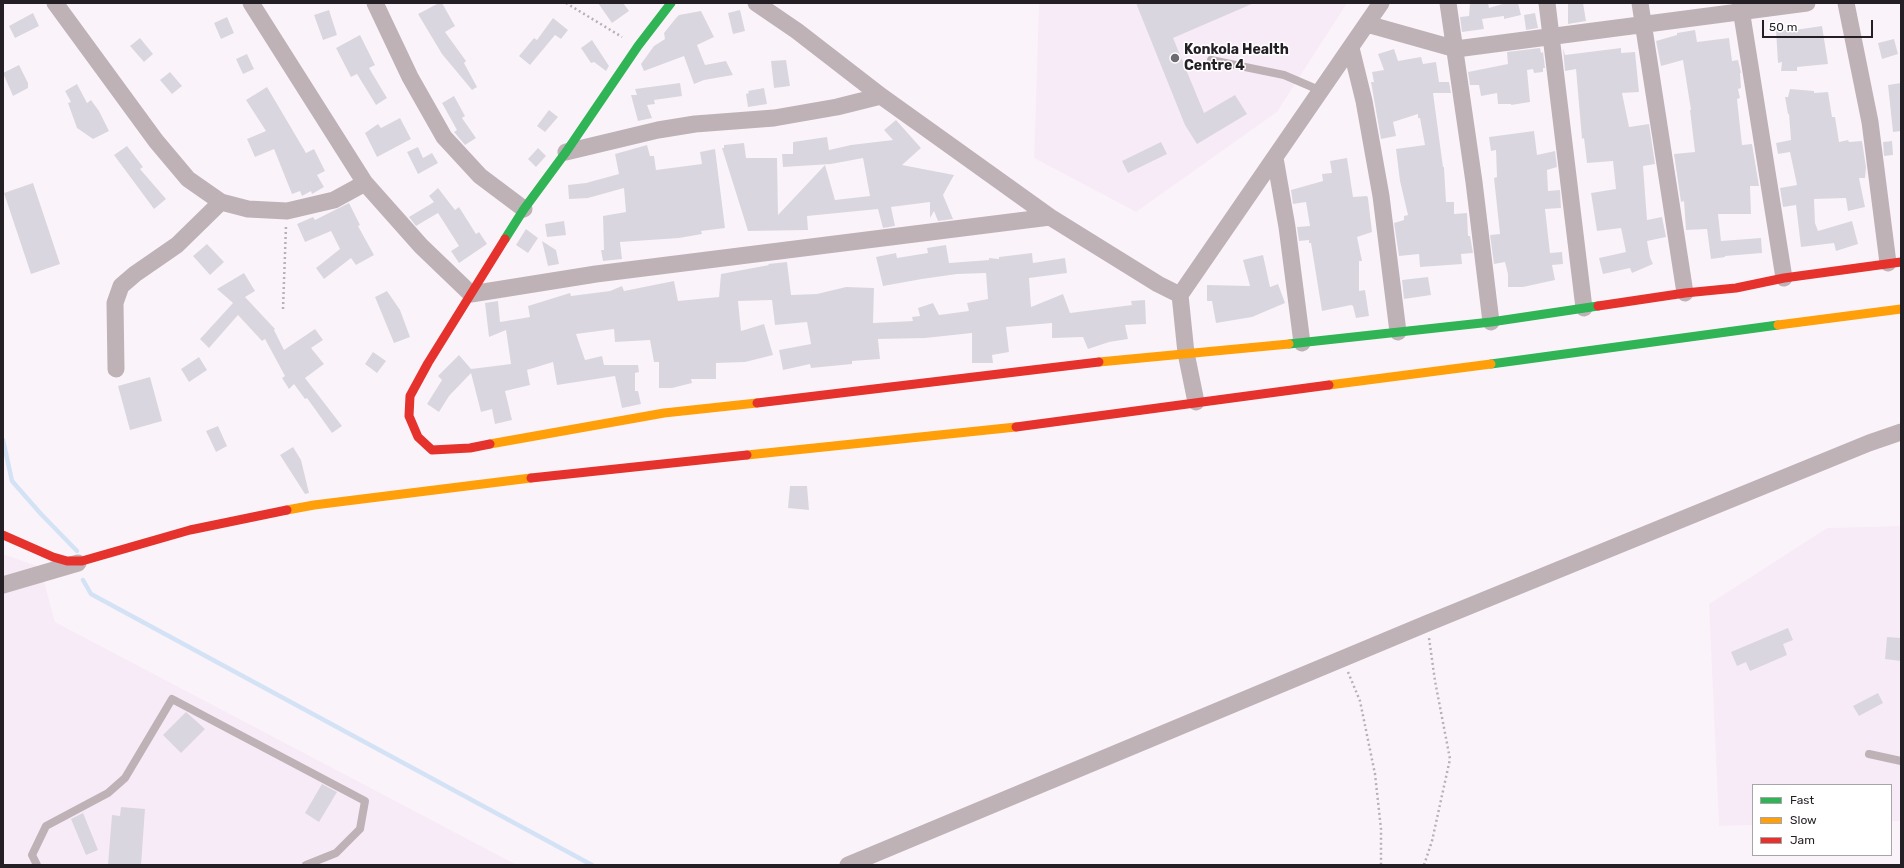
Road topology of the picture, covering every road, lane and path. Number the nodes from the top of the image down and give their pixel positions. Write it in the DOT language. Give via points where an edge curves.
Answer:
graph roads {
  1 [pos="55,3"];
  2 [pos="251,3"];
  3 [pos="375,3"];
  4 [pos="566,3"];
  5 [pos="671,3"];
  6 [pos="756,3"];
  7 [pos="1380,3"];
  8 [pos="1448,3"];
  9 [pos="1547,3"];
  10 [pos="1640,3"];
  11 [pos="1807,3"];
  12 [pos="1846,3"];
  13 [pos="1741,7"];
  14 [pos="1367,24"];
  15 [pos="1643,25"];
  16 [pos="1550,38"];
  17 [pos="638,46"];
  18 [pos="1351,48"];
  19 [pos="1456,49"];
  20 [pos="1211,60"];
  21 [pos="1319,90"];
  22 [pos="881,96"];
  23 [pos="566,152"];
  24 [pos="1275,158"];
  25 [pos="365,183"];
  26 [pos="221,202"];
  27 [pos="524,209"];
  28 [pos="287,211"];
  29 [pos="1050,217"];
  30 [pos="1895,263"];
  31 [pos="1784,278"];
  32 [pos="1685,292"];
  33 [pos="471,294"];
  34 [pos="1180,294"];
  35 [pos="1584,308"];
  36 [pos="283,309"];
  37 [pos="1901,309"];
  38 [pos="1491,322"];
  39 [pos="1398,332"];
  40 [pos="1302,343"];
  41 [pos="1186,353"];
  42 [pos="116,369"];
  43 [pos="1196,402"];
  44 [pos="1901,432"];
  45 [pos="3,534"];
  46 [pos="82,561"];
  47 [pos="3,585"];
  48 [pos="1428,623"];
  49 [pos="1343,658"];
  50 [pos="1870,754"];
  51 [pos="1901,761"];
  52 [pos="37,865"];
  53 [pos="306,865"];
  54 [pos="848,865"];
  55 [pos="1381,865"];
  56 [pos="1424,865"];
  1 -- 26 [label="street" via="165,152 188,179"];
  2 -- 25 [label="street"];
  3 -- 27 [label="street" via="410,77 444,137 480,176"];
  4 -- 17 [label="path"];
  5 -- 17 [label="street"];
  6 -- 22 [label="street" via="797,31"];
  7 -- 14 [label="street"];
  8 -- 19 [label="street"];
  9 -- 16 [label="street"];
  10 -- 15 [label="street"];
  11 -- 13 [label="street"];
  12 -- 30 [label="street" via="1858,53"];
  13 -- 15 [label="street"];
  13 -- 31 [label="street"];
  14 -- 18 [label="street"];
  14 -- 19 [label="street"];
  15 -- 16 [label="street"];
  15 -- 32 [label="street"];
  16 -- 19 [label="street"];
  16 -- 35 [label="street"];
  17 -- 23 [label="street"];
  18 -- 21 [label="street"];
  18 -- 39 [label="street" via="1364,101 1381,196"];
  19 -- 38 [label="street"];
  20 -- 21 [label="lane" via="1284,75"];
  21 -- 24 [label="street"];
  22 -- 23 [label="street" via="774,118 695,124 658,130"];
  22 -- 29 [label="street"];
  23 -- 27 [label="street"];
  24 -- 34 [label="street"];
  24 -- 40 [label="street"];
  25 -- 28 [label="street" via="334,200"];
  25 -- 33 [label="street" via="421,246"];
  26 -- 28 [label="street" via="248,209"];
  26 -- 42 [label="street" via="177,245 121,286 115,302"];
  27 -- 33 [label="street"];
  28 -- 36 [label="path"];
  29 -- 33 [label="street" via="596,274"];
  29 -- 34 [label="street" via="1158,284"];
  30 -- 31 [label="street"];
  31 -- 32 [label="street" via="1736,288"];
  32 -- 35 [label="street"];
  33 -- 41 [label="street" via="410,396 409,416 418,437 432,450 470,448 664,413"];
  34 -- 41 [label="street"];
  35 -- 38 [label="street"];
  37 -- 43 [label="street"];
  38 -- 39 [label="street"];
  39 -- 40 [label="street"];
  40 -- 41 [label="street"];
  41 -- 43 [label="street"];
  43 -- 46 [label="street" via="1000,429 587,471 314,505 190,530"];
  44 -- 48 [label="street"];
  45 -- 46 [label="street" via="53,557 67,561"];
  46 -- 47 [label="street"];
  48 -- 49 [label="street"];
  48 -- 56 [label="path" via="1435,682 1450,759 1432,841"];
  49 -- 54 [label="street"];
  49 -- 55 [label="path" via="1360,701 1375,774 1381,829"];
  50 -- 51 [label="lane"];
  52 -- 53 [label="lane" via="32,855 46,826 108,793 125,778 172,699 365,801 360,829 336,853"];
}
